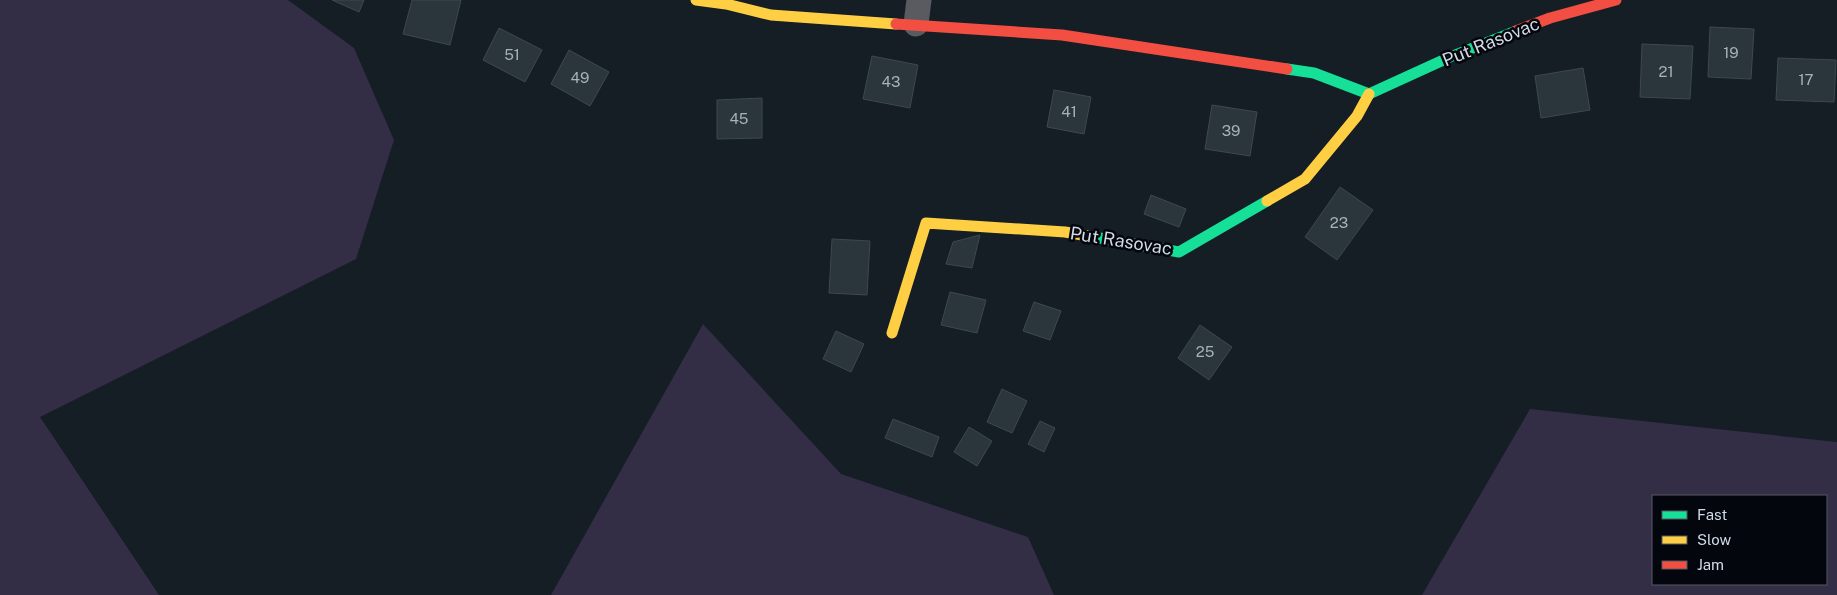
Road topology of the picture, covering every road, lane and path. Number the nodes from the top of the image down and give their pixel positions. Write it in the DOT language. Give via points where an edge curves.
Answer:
graph roads {
  1 [pos="696,0"];
  2 [pos="1616,0"];
  3 [pos="772,8"];
  4 [pos="917,12"];
  5 [pos="1369,94"];
  6 [pos="892,333"];
  1 -- 3 [label="street"];
  2 -- 5 [label="street, Put Rasovac" via="1550,18 1450,57"];
  3 -- 4 [label="street"];
  4 -- 5 [label="street" via="1314,72"];
  5 -- 6 [label="street, Put Rasovac" via="1358,116 1306,179 1179,252 1065,232 926,223"];
}
